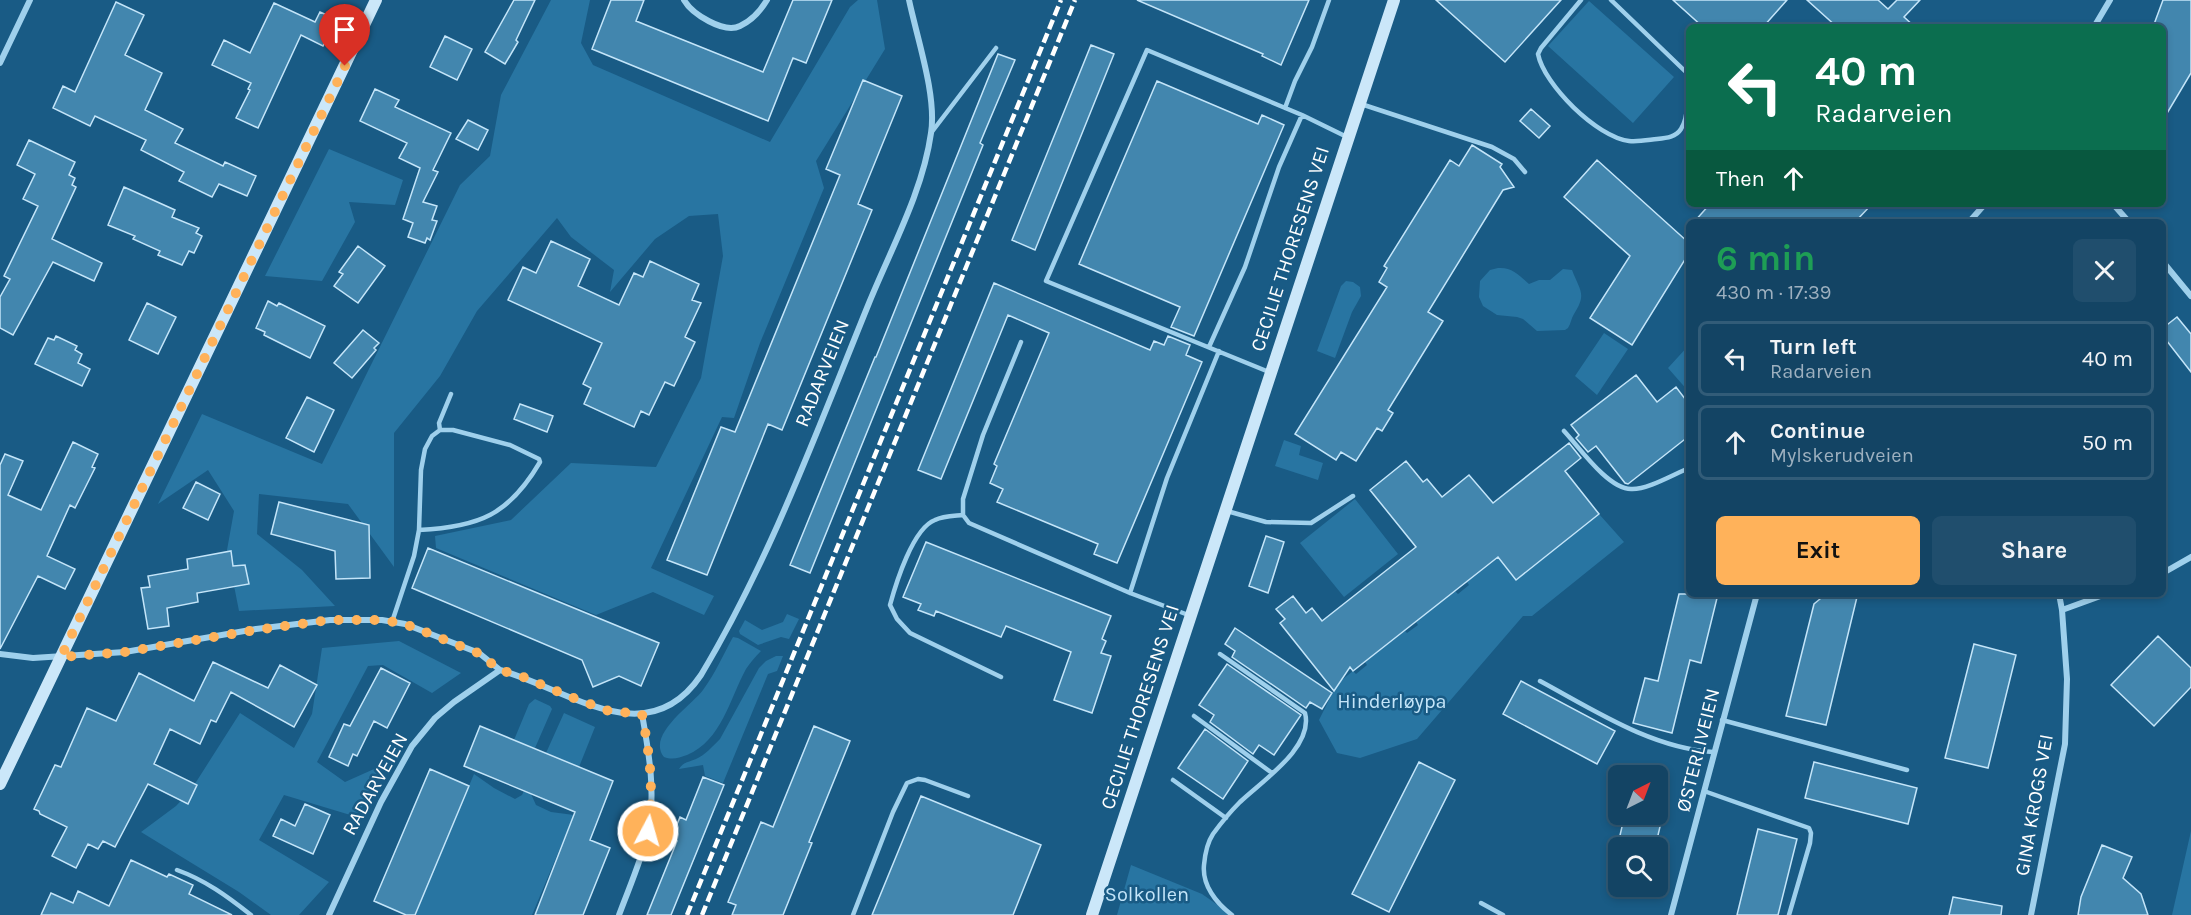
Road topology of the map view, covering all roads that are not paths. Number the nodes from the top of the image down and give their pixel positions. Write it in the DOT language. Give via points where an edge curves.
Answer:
graph roads {
  1 [pos="30,0"];
  2 [pos="376,0"];
  3 [pos="684,0"];
  4 [pos="767,0"];
  5 [pos="909,0"];
  6 [pos="1329,0"];
  7 [pos="1394,0"];
  8 [pos="1581,0"];
  9 [pos="1611,0"];
  10 [pos="2110,0"];
  11 [pos="2096,24"];
  12 [pos="996,48"];
  13 [pos="0,63"];
  14 [pos="1686,72"];
  15 [pos="1359,103"];
  16 [pos="1285,108"];
  17 [pos="1686,108"];
  18 [pos="1302,115"];
  19 [pos="932,133"];
  20 [pos="1347,137"];
  21 [pos="1525,172"];
  22 [pos="1982,207"];
  23 [pos="2116,207"];
  24 [pos="1972,219"];
  25 [pos="2126,219"];
  26 [pos="2166,266"];
  27 [pos="2191,296"];
  28 [pos="1021,342"];
  29 [pos="1209,347"];
  30 [pos="1219,351"];
  31 [pos="1271,373"];
  32 [pos="451,394"];
  33 [pos="440,430"];
  34 [pos="1564,431"];
  35 [pos="1686,469"];
  36 [pos="1353,496"];
  37 [pos="1225,510"];
  38 [pos="963,515"];
  39 [pos="419,530"];
  40 [pos="2191,556"];
  41 [pos="2166,571"];
  42 [pos="1130,593"];
  43 [pos="1756,597"];
  44 [pos="2060,597"];
  45 [pos="2098,597"];
  46 [pos="2062,610"];
  47 [pos="1191,616"];
  48 [pos="392,622"];
  49 [pos="0,654"];
  50 [pos="1220,654"];
  51 [pos="61,657"];
  52 [pos="500,670"];
  53 [pos="1000,677"];
  54 [pos="1540,681"];
  55 [pos="642,714"];
  56 [pos="1194,716"];
  57 [pos="1722,720"];
  58 [pos="1713,752"];
  59 [pos="1907,771"];
  60 [pos="1272,773"];
  61 [pos="1173,780"];
  62 [pos="0,784"];
  63 [pos="1704,791"];
  64 [pos="969,796"];
  65 [pos="1226,818"];
  66 [pos="177,870"];
  67 [pos="1481,903"];
  68 [pos="251,915"];
  69 [pos="329,915"];
  70 [pos="619,915"];
  71 [pos="853,915"];
  72 [pos="1092,915"];
  73 [pos="1232,915"];
  74 [pos="1503,915"];
  75 [pos="1671,915"];
  76 [pos="1790,915"];
  77 [pos="2031,915"];
  1 -- 13 [label="street"];
  2 -- 51 [label="street"];
  3 -- 4 [label="street" via="705,19 726,28 739,27 758,13"];
  5 -- 19 [label="street, RADARVEIEN" via="930,93"];
  6 -- 16 [label="lane"];
  7 -- 15 [label="street, CECILIE THORESENS VEI"];
  8 -- 17 [label="lane" via="1539,54 1542,67 1577,112 1627,141 1670,138 1681,129"];
  9 -- 14 [label="lane"];
  10 -- 11 [label="street"];
  12 -- 19 [label="lane"];
  15 -- 20 [label="street, CECILIE THORESENS VEI"];
  15 -- 21 [label="lane" via="1498,149"];
  16 -- 18 [label="lane"];
  16 -- 29 [label="lane" via="1147,50 1046,280"];
  18 -- 20 [label="lane"];
  18 -- 29 [label="lane" via="1245,267"];
  19 -- 55 [label="street, RADARVEIEN" via="896,242 750,584 693,687 668,707"];
  20 -- 31 [label="street, CECILIE THORESENS VEI"];
  22 -- 24 [label="street"];
  23 -- 25 [label="street"];
  26 -- 27 [label="street"];
  28 -- 38 [label="lane" via="983,435 963,499"];
  29 -- 30 [label="lane"];
  30 -- 31 [label="lane"];
  30 -- 42 [label="lane" via="1167,478"];
  31 -- 37 [label="street, CECILIE THORESENS VEI"];
  32 -- 33 [label="lane"];
  33 -- 39 [label="lane" via="425,450"];
  33 -- 39 [label="lane" via="510,445 536,455 540,462 498,512 464,526"];
  34 -- 35 [label="lane" via="1620,487 1642,487"];
  36 -- 37 [label="lane" via="1311,523 1266,522"];
  37 -- 47 [label="street, CECILIE THORESENS VEI"];
  38 -- 42 [label="lane" via="969,523"];
  38 -- 53 [label="lane" via="936,519 916,538 890,605 910,633"];
  39 -- 48 [label="lane"];
  40 -- 41 [label="street"];
  42 -- 47 [label="lane"];
  43 -- 57 [label="street, ØSTERLIVEIEN"];
  44 -- 46 [label="street, GINA KROGS VEI"];
  45 -- 46 [label="street"];
  46 -- 77 [label="street, GINA KROGS VEI" via="2067,679 2065,744"];
  47 -- 72 [label="street, CECILIE THORESENS VEI"];
  48 -- 51 [label="street" via="330,620 125,652"];
  48 -- 52 [label="street" via="478,653"];
  49 -- 51 [label="street"];
  50 -- 60 [label="lane" via="1305,713 1305,733"];
  51 -- 62 [label="street"];
  52 -- 55 [label="street, RADARVEIEN" via="609,711"];
  52 -- 69 [label="street, RADARVEIEN" via="435,718 412,746 381,802"];
  54 -- 58 [label="lane" via="1671,745"];
  55 -- 70 [label="street" via="651,761 651,809 642,854"];
  56 -- 60 [label="lane"];
  57 -- 58 [label="street, ØSTERLIVEIEN"];
  57 -- 59 [label="lane"];
  58 -- 63 [label="street, ØSTERLIVEIEN"];
  60 -- 65 [label="lane"];
  61 -- 65 [label="lane"];
  63 -- 75 [label="street, ØSTERLIVEIEN"];
  63 -- 76 [label="lane" via="1809,828 1810,843"];
  64 -- 71 [label="lane" via="924,780 907,783"];
  65 -- 73 [label="lane" via="1212,835 1204,870 1214,898"];
  66 -- 68 [label="lane" via="220,891"];
  67 -- 74 [label="lane"];
}
